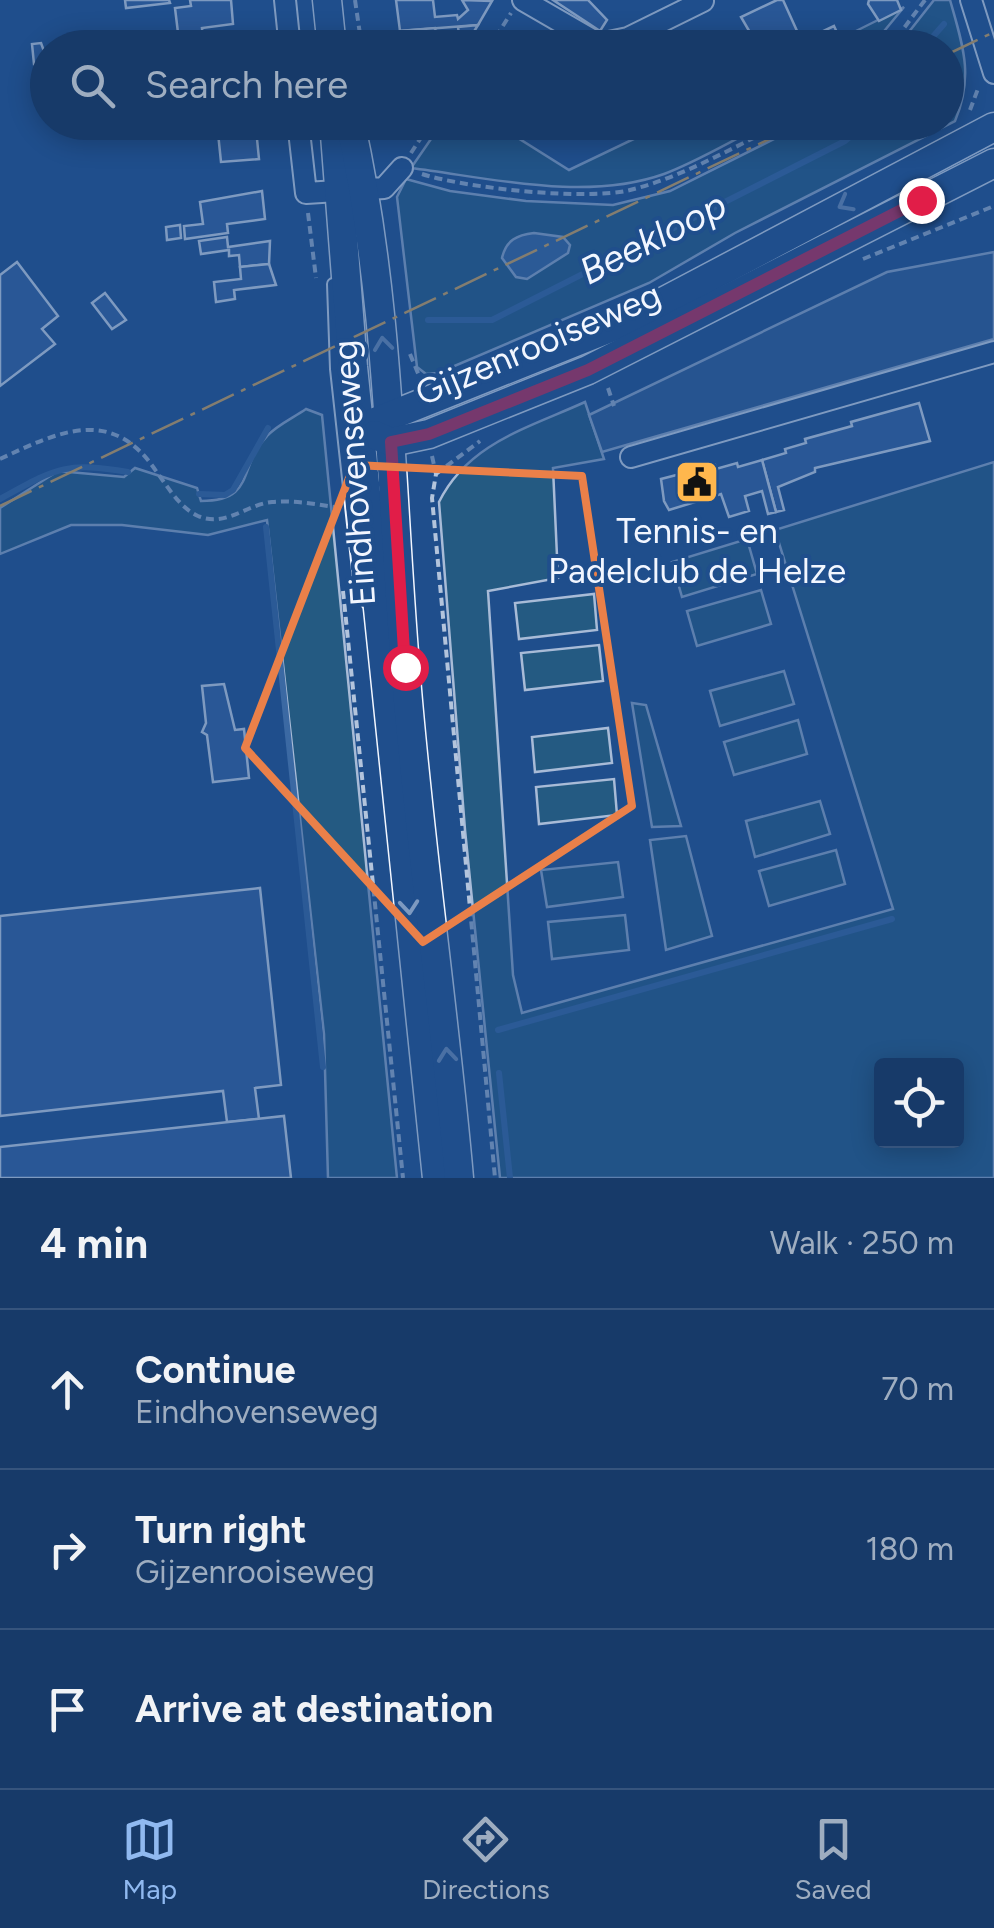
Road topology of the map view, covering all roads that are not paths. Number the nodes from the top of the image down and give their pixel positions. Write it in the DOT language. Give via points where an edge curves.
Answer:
graph roads {
  1 [pos="285,0"];
  2 [pos="327,0"];
  3 [pos="520,0"];
  4 [pos="703,1"];
  5 [pos="974,6"];
  6 [pos="288,30"];
  7 [pos="330,30"];
  8 [pos="573,30"];
  9 [pos="644,30"];
  10 [pos="994,36"];
  11 [pos="986,75"];
  12 [pos="984,132"];
  13 [pos="300,140"];
  14 [pos="335,140"];
  15 [pos="354,140"];
  16 [pos="994,162"];
  17 [pos="402,168"];
  18 [pos="365,189"];
  19 [pos="336,190"];
  20 [pos="341,233"];
  21 [pos="994,352"];
  22 [pos="390,428"];
  23 [pos="360,429"];
  24 [pos="631,457"];
  25 [pos="384,636"];
  26 [pos="436,1178"];
  27 [pos="459,1178"];
  1 -- 6 [label="street"];
  2 -- 7 [label="main road"];
  3 -- 8 [label="street"];
  4 -- 9 [label="street"];
  5 -- 10 [label="street"];
  5 -- 11 [label="street"];
  12 -- 22 [label="main road, Gijzenrooiseweg, one-way" via="626,322"];
  13 -- 19 [label="street" via="306,193"];
  14 -- 19 [label="main road, Eindhovenseweg"];
  15 -- 18 [label="main road, Eindhovenseweg"];
  16 -- 22 [label="main road, Gijzenrooiseweg" via="636,348 429,434"];
  17 -- 18 [label="street" via="384,188"];
  18 -- 19 [label="street"];
  22 -- 18 [label="main road, Eindhovenseweg, one-way"];
  19 -- 20 [label="main road, Eindhovenseweg"];
  20 -- 23 [label="main road, Eindhovenseweg"];
  20 -- 25 [label="lane, Eindhovenseweg" via="333,272 335,352 360,588"];
  21 -- 24 [label="street"];
  22 -- 23 [label="main road, Gijzenrooiseweg"];
  27 -- 22 [label="main road, Eindhovenseweg, one-way" via="405,667"];
  23 -- 25 [label="main road, Eindhovenseweg"];
  25 -- 26 [label="main road, Eindhovenseweg, one-way"];
}
